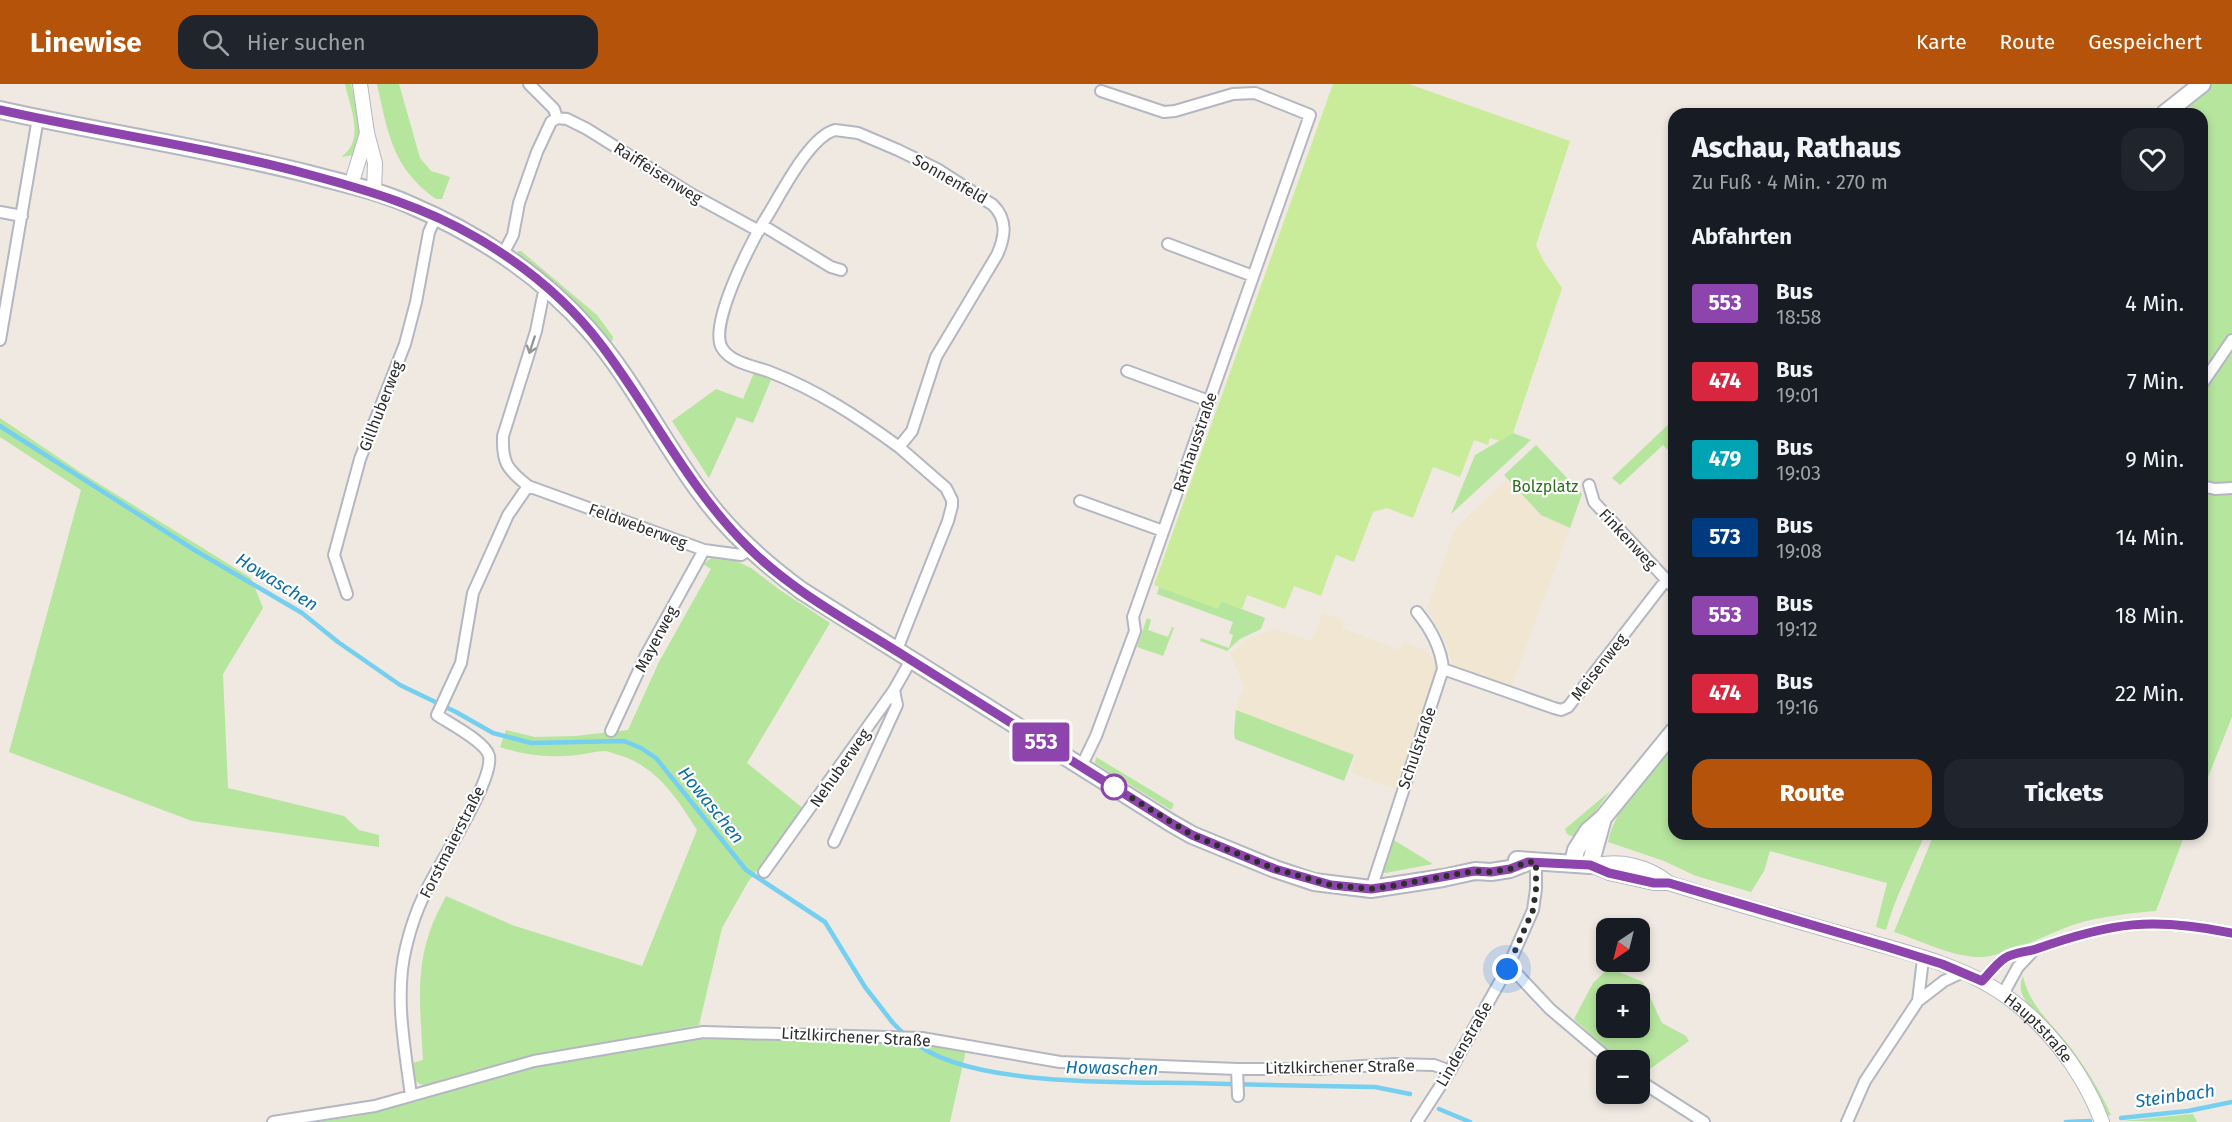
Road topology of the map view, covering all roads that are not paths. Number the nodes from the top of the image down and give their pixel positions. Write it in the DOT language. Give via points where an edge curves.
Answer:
graph roads {
  1 [pos="360,84"];
  2 [pos="530,84"];
  3 [pos="2202,84"];
  4 [pos="1101,91"];
  5 [pos="2172,108"];
  6 [pos="0,110"];
  7 [pos="38,118"];
  8 [pos="557,118"];
  9 [pos="367,133"];
  10 [pos="351,185"];
  11 [pos="374,192"];
  12 [pos="0,212"];
  13 [pos="22,216"];
  14 [pos="436,217"];
  15 [pos="760,228"];
  16 [pos="1168,244"];
  17 [pos="503,254"];
  18 [pos="841,270"];
  19 [pos="1253,276"];
  20 [pos="548,289"];
  21 [pos="0,340"];
  22 [pos="2232,340"];
  23 [pos="1126,371"];
  24 [pos="2208,375"];
  25 [pos="1209,401"];
  26 [pos="899,447"];
  27 [pos="1589,485"];
  28 [pos="528,486"];
  29 [pos="2208,488"];
  30 [pos="2232,488"];
  31 [pos="1080,501"];
  32 [pos="1163,531"];
  33 [pos="750,549"];
  34 [pos="704,550"];
  35 [pos="1668,582"];
  36 [pos="1668,586"];
  37 [pos="347,594"];
  38 [pos="1417,612"];
  39 [pos="895,650"];
  40 [pos="911,660"];
  41 [pos="1443,669"];
  42 [pos="894,690"];
  43 [pos="611,730"];
  44 [pos="1668,738"];
  45 [pos="1081,767"];
  46 [pos="834,842"];
  47 [pos="1532,862"];
  48 [pos="1585,865"];
  49 [pos="764,872"];
  50 [pos="1371,889"];
  51 [pos="2232,933"];
  52 [pos="2034,950"];
  53 [pos="1923,958"];
  54 [pos="1507,969"];
  55 [pos="1963,972"];
  56 [pos="1982,981"];
  57 [pos="2003,994"];
  58 [pos="1918,1001"];
  59 [pos="1598,1050"];
  60 [pos="1450,1071"];
  61 [pos="1237,1073"];
  62 [pos="1650,1087"];
  63 [pos="411,1096"];
  64 [pos="1238,1096"];
  65 [pos="273,1122"];
  66 [pos="1417,1122"];
  67 [pos="1704,1122"];
  68 [pos="1847,1122"];
  69 [pos="2102,1122"];
  1 -- 9 [label="street"];
  2 -- 8 [label="street" via="554,109"];
  3 -- 5 [label="main road"];
  4 -- 19 [label="street, Rathausstraße" via="1164,112 1233,94 1255,93 1310,115"];
  6 -- 7 [label="main road, Hauptstraße"];
  7 -- 10 [label="main road, Hauptstraße" via="265,163"];
  7 -- 13 [label="street"];
  8 -- 15 [label="street, Raiffeisenweg" via="581,125 691,194"];
  8 -- 17 [label="street" via="551,122 537,152 519,203 513,235"];
  9 -- 10 [label="street"];
  9 -- 11 [label="street" via="375,163"];
  10 -- 11 [label="main road, Hauptstraße"];
  11 -- 14 [label="main road, Hauptstraße"];
  12 -- 13 [label="street"];
  13 -- 21 [label="street"];
  14 -- 17 [label="main road, Hauptstraße"];
  14 -- 37 [label="street, Gillhuberweg" via="429,232 405,344 360,459 334,555"];
  15 -- 18 [label="street"];
  15 -- 26 [label="street, Sonnenfeld" via="719,322 722,350 740,362 788,379 830,400"];
  15 -- 26 [label="street, Sonnenfeld" via="810,148 825,132 835,130 858,133 898,150 962,183 1000,211 1004,225 1002,244 936,357 912,431"];
  16 -- 19 [label="street"];
  17 -- 20 [label="main road, Hauptstraße"];
  19 -- 25 [label="street, Rathausstraße"];
  20 -- 28 [label="street, one-way" via="503,436 505,464"];
  20 -- 33 [label="main road, Hauptstraße" via="601,344 704,497"];
  22 -- 24 [label="street"];
  23 -- 25 [label="street"];
  25 -- 32 [label="street, Rathausstraße"];
  26 -- 39 [label="street, Sonnenfeld" via="946,488 952,506"];
  27 -- 35 [label="street, Finkenweg" via="1594,502"];
  28 -- 34 [label="street, Feldweberweg"];
  28 -- 63 [label="street, Forstmaierstraße" via="508,515 473,593 461,663 437,715 480,743 488,751 489,763 468,814 424,894 406,949 401,1020"];
  29 -- 30 [label="street"];
  31 -- 32 [label="street"];
  32 -- 45 [label="street, Rathausstraße" via="1133,616 1135,631"];
  33 -- 34 [label="street, Feldweberweg" via="741,555"];
  33 -- 39 [label="main road, Hauptstraße" via="802,591"];
  34 -- 43 [label="street, Mayerweg" via="646,655"];
  36 -- 41 [label="street, Meisenweg" via="1568,707 1561,710"];
  38 -- 41 [label="street" via="1439,648"];
  39 -- 40 [label="main road, Hauptstraße"];
  40 -- 42 [label="street, Nehuberweg"];
  40 -- 45 [label="main road, Hauptstraße"];
  41 -- 50 [label="street, Schulstraße"];
  42 -- 46 [label="street" via="897,705"];
  42 -- 49 [label="street, Nehuberweg"];
  44 -- 48 [label="main road" via="1580,843"];
  45 -- 50 [label="main road, Hauptstraße" via="1192,835 1226,850 1314,882"];
  47 -- 48 [label="main road, Hauptstraße"];
  47 -- 50 [label="main road, Hauptstraße" via="1510,869 1474,871"];
  47 -- 54 [label="street, Lindenstraße" via="1536,889 1533,910"];
  48 -- 53 [label="street, Hauptstraße" via="1654,883 1669,883"];
  51 -- 52 [label="street" via="2185,924 2138,923 2080,934"];
  52 -- 56 [label="street" via="2005,958"];
  52 -- 57 [label="street" via="2018,967"];
  53 -- 55 [label="street, Hauptstraße"];
  53 -- 58 [label="street"];
  54 -- 59 [label="street"];
  54 -- 60 [label="street, Lindenstraße"];
  55 -- 56 [label="street, Hauptstraße"];
  55 -- 58 [label="street"];
  56 -- 57 [label="street, Hauptstraße"];
  57 -- 69 [label="street, Hauptstraße" via="2053,1040 2079,1075"];
  58 -- 68 [label="street" via="1865,1082"];
  60 -- 61 [label="street, Litzlkirchener Straße" via="1434,1065 1394,1064"];
  60 -- 66 [label="street, Lindenstraße"];
  61 -- 63 [label="street, Litzlkirchener Straße" via="1060,1062 922,1038 702,1032 534,1061"];
  61 -- 64 [label="street"];
  62 -- 67 [label="street"];
  63 -- 65 [label="street, Litzlkirchener Straße" via="375,1106"];
}
